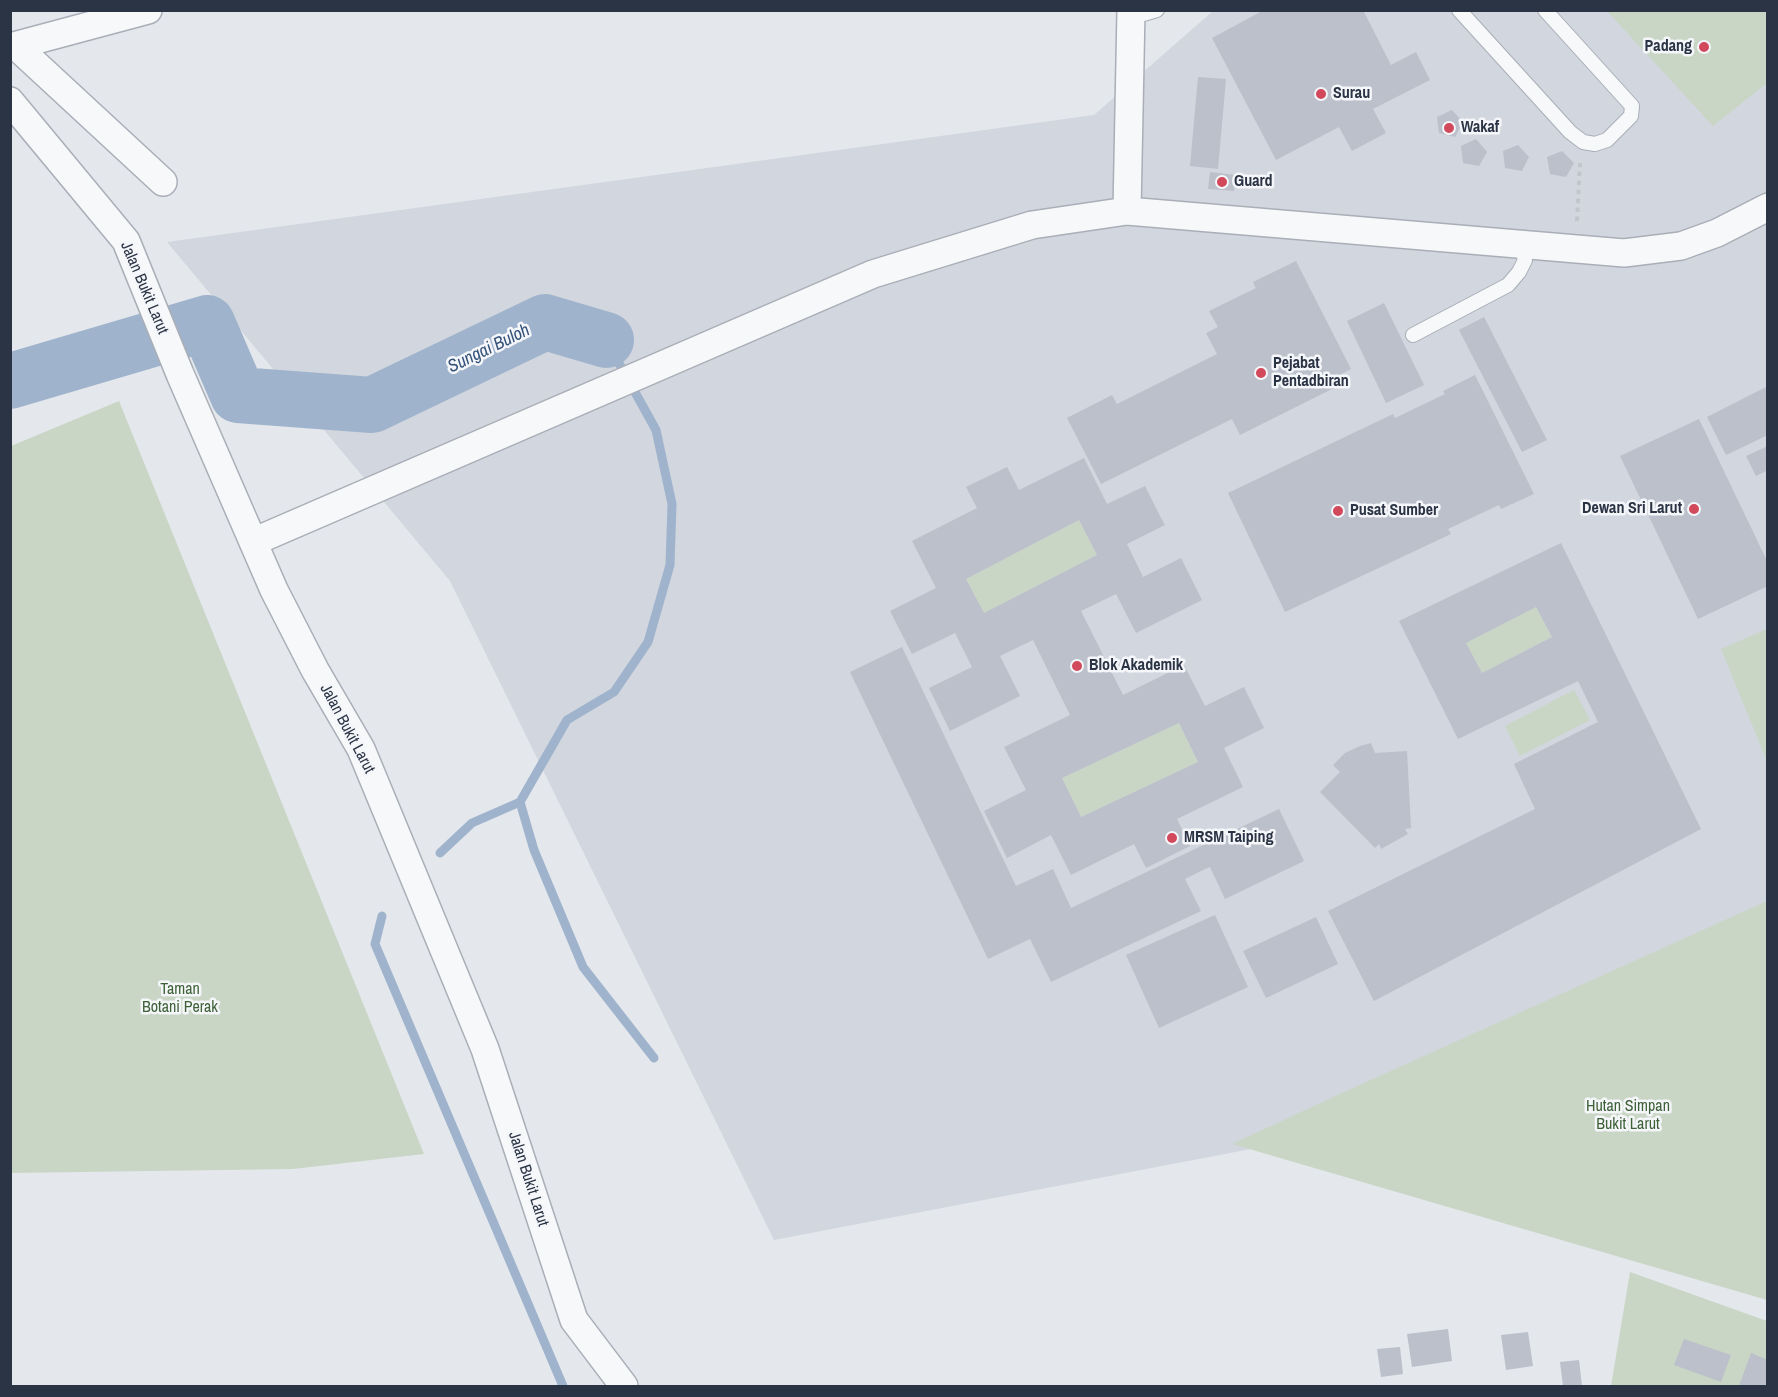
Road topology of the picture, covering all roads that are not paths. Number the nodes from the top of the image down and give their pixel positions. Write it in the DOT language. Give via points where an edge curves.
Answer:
graph roads {
  1 [pos="148,10"];
  2 [pos="1157,10"];
  3 [pos="1458,10"];
  4 [pos="1545,10"];
  5 [pos="1131,14"];
  6 [pos="13,46"];
  7 [pos="10,101"];
  8 [pos="163,183"];
  9 [pos="1767,207"];
  10 [pos="1127,211"];
  11 [pos="1514,244"];
  12 [pos="1413,335"];
  13 [pos="253,543"];
  14 [pos="624,1386"];
  1 -- 6 [label="street"];
  2 -- 5 [label="lane"];
  3 -- 4 [label="lane" via="1570,132 1583,142 1607,140 1631,116 1632,106"];
  5 -- 10 [label="street"];
  6 -- 8 [label="street"];
  7 -- 13 [label="street, Jalan Bukit Larut" via="126,241"];
  9 -- 11 [label="street" via="1681,246 1624,253"];
  10 -- 11 [label="street"];
  10 -- 13 [label="street" via="1032,225 873,274"];
  11 -- 12 [label="lane" via="1522,249 1525,260 1508,285"];
  13 -- 14 [label="street, Jalan Bukit Larut" via="315,670 361,749 485,1049 574,1320"];
}
